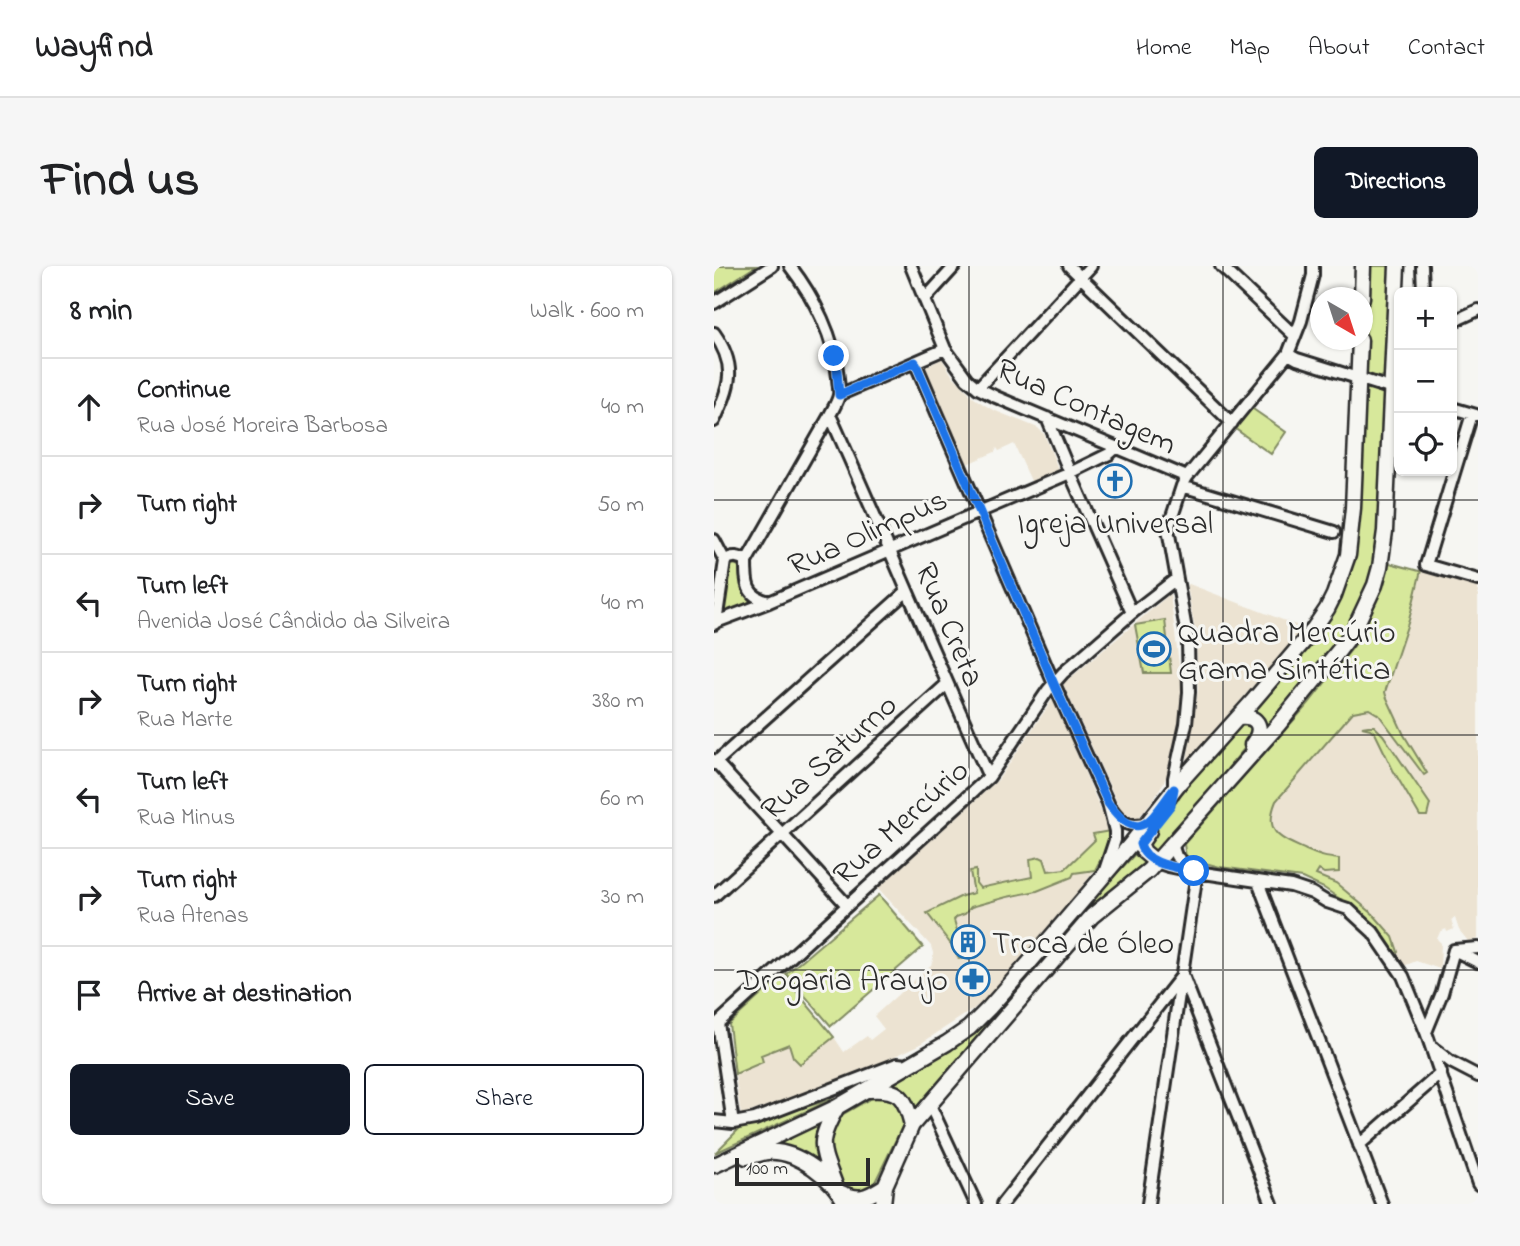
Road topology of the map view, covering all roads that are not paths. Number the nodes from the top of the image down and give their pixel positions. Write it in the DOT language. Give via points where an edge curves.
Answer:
graph roads {
  1 [pos="772,266"];
  2 [pos="790,266"];
  3 [pos="911,266"];
  4 [pos="955,266"];
  5 [pos="1069,266"];
  6 [pos="1091,266"];
  7 [pos="1221,266"];
  8 [pos="1313,266"];
  9 [pos="1363,266"];
  10 [pos="1397,266"];
  11 [pos="1422,266"];
  12 [pos="1081,277"];
  13 [pos="1362,287"];
  14 [pos="1397,287"];
  15 [pos="1423,287"];
  16 [pos="925,299"];
  17 [pos="714,303"];
  18 [pos="1478,310"];
  19 [pos="1457,320"];
  20 [pos="714,333"];
  21 [pos="1295,336"];
  22 [pos="946,349"];
  23 [pos="1360,350"];
  24 [pos="1288,354"];
  25 [pos="915,362"];
  26 [pos="1359,379"];
  27 [pos="978,388"];
  28 [pos="1394,389"];
  29 [pos="839,395"];
  30 [pos="1457,410"];
  31 [pos="1394,413"];
  32 [pos="830,415"];
  33 [pos="1475,415"];
  34 [pos="1047,418"];
  35 [pos="714,421"];
  36 [pos="1232,423"];
  37 [pos="1117,447"];
  38 [pos="1070,473"];
  39 [pos="1185,482"];
  40 [pos="979,511"];
  41 [pos="1334,532"];
  42 [pos="714,540"];
  43 [pos="891,550"];
  44 [pos="725,561"];
  45 [pos="746,562"];
  46 [pos="1176,579"];
  47 [pos="1478,580"];
  48 [pos="907,591"];
  49 [pos="769,602"];
  50 [pos="1132,613"];
  51 [pos="715,623"];
  52 [pos="947,684"];
  53 [pos="1054,684"];
  54 [pos="1239,716"];
  55 [pos="715,762"];
  56 [pos="1234,774"];
  57 [pos="989,777"];
  58 [pos="1174,789"];
  59 [pos="1108,803"];
  60 [pos="1148,823"];
  61 [pos="782,834"];
  62 [pos="1172,844"];
  63 [pos="1156,862"];
  64 [pos="1195,871"];
  65 [pos="1103,876"];
  66 [pos="1258,882"];
  67 [pos="714,896"];
  68 [pos="847,905"];
  69 [pos="1478,948"];
  70 [pos="1454,950"];
  71 [pos="1478,962"];
  72 [pos="1182,975"];
  73 [pos="716,1022"];
  74 [pos="1426,1032"];
  75 [pos="1432,1047"];
  76 [pos="909,1065"];
  77 [pos="1441,1073"];
  78 [pos="1478,1076"];
  79 [pos="869,1090"];
  80 [pos="930,1105"];
  81 [pos="837,1107"];
  82 [pos="714,1121"];
  83 [pos="733,1123"];
  84 [pos="912,1125"];
  85 [pos="1359,1145"];
  86 [pos="714,1165"];
  87 [pos="1478,1183"];
  88 [pos="885,1186"];
  89 [pos="841,1195"];
  90 [pos="883,1204"];
  91 [pos="976,1204"];
  92 [pos="1002,1204"];
  93 [pos="1148,1204"];
  94 [pos="1272,1204"];
  95 [pos="1382,1204"];
  1 -- 17 [label="street"];
  2 -- 29 [label="street" via="826,330"];
  3 -- 16 [label="street, Rua Contagem"];
  4 -- 16 [label="street"];
  5 -- 12 [label="street"];
  6 -- 12 [label="street"];
  7 -- 21 [label="street"];
  8 -- 21 [label="street"];
  9 -- 13 [label="main road"];
  10 -- 14 [label="main road"];
  11 -- 15 [label="street"];
  12 -- 27 [label="street"];
  12 -- 36 [label="street"];
  16 -- 22 [label="street, Rua Contagem"];
  18 -- 19 [label="street"];
  20 -- 35 [label="street" via="731,374"];
  21 -- 24 [label="street"];
  22 -- 25 [label="street"];
  22 -- 27 [label="street, Rua Contagem"];
  23 -- 26 [label="main road"];
  24 -- 26 [label="street"];
  24 -- 36 [label="street"];
  25 -- 29 [label="street"];
  25 -- 40 [label="street"];
  26 -- 28 [label="street"];
  26 -- 54 [label="main road" via="1351,531 1340,581 1310,634"];
  27 -- 34 [label="street, Rua Contagem"];
  29 -- 32 [label="street"];
  30 -- 33 [label="street"];
  31 -- 56 [label="main road" via="1380,567 1368,601 1329,665"];
  32 -- 43 [label="street, Rua Creta"];
  32 -- 45 [label="street"];
  33 -- 47 [label="street" via="1426,565"];
  34 -- 37 [label="street, Rua Contagem"];
  34 -- 38 [label="street"];
  36 -- 39 [label="street"];
  37 -- 38 [label="street, Rua Olimpus"];
  37 -- 39 [label="street, Rua Contagem"];
  38 -- 40 [label="street, Rua Olimpus"];
  38 -- 50 [label="street"];
  39 -- 41 [label="street, Rua Contagem"];
  39 -- 46 [label="street" via="1168,529"];
  40 -- 43 [label="street, Rua Olimpus"];
  40 -- 53 [label="street"];
  42 -- 44 [label="street"];
  43 -- 48 [label="street, Rua Creta"];
  43 -- 49 [label="street, Rua Olimpus"];
  44 -- 45 [label="street" via="739,557"];
  44 -- 51 [label="street"];
  45 -- 49 [label="street" via="749,590 755,598"];
  46 -- 50 [label="street, Rua Mercúrio"];
  46 -- 58 [label="street" via="1188,641 1189,692"];
  48 -- 52 [label="street, Rua Creta"];
  48 -- 55 [label="street"];
  49 -- 51 [label="street, Rua Olimpus"];
  50 -- 53 [label="street, Rua Mercúrio"];
  52 -- 57 [label="street, Rua Creta"];
  52 -- 61 [label="street, Rua Saturno"];
  53 -- 57 [label="street, Rua Mercúrio"];
  53 -- 59 [label="street" via="1089,749"];
  54 -- 56 [label="main road" via="1252,718 1260,729 1234,765"];
  54 -- 58 [label="main road"];
  55 -- 61 [label="street"];
  56 -- 62 [label="main road"];
  57 -- 68 [label="street, Rua Mercúrio"];
  58 -- 60 [label="main road"];
  58 -- 63 [label="main road" via="1171,805 1140,844"];
  59 -- 60 [label="street" via="1124,822"];
  59 -- 65 [label="street" via="1115,840"];
  60 -- 65 [label="main road"];
  61 -- 67 [label="street, Rua Saturno"];
  61 -- 68 [label="street"];
  62 -- 63 [label="main road"];
  62 -- 64 [label="street" via="1176,856"];
  63 -- 64 [label="street"];
  63 -- 80 [label="main road" via="1092,916"];
  64 -- 66 [label="street"];
  64 -- 72 [label="street"];
  65 -- 76 [label="main road" via="975,1021"];
  66 -- 74 [label="street" via="1291,886 1348,909 1373,932 1403,976"];
  66 -- 85 [label="street"];
  68 -- 73 [label="street, Rua Mercúrio"];
  69 -- 70 [label="street"];
  70 -- 71 [label="street"];
  70 -- 74 [label="street"];
  72 -- 92 [label="street"];
  72 -- 93 [label="street"];
  72 -- 94 [label="street"];
  73 -- 83 [label="street, Rua Mercúrio"];
  74 -- 75 [label="street"];
  75 -- 77 [label="street"];
  75 -- 78 [label="street"];
  76 -- 79 [label="main road"];
  76 -- 83 [label="street" via="897,1064 755,1119"];
  77 -- 85 [label="street"];
  77 -- 87 [label="street"];
  79 -- 81 [label="main road"];
  79 -- 84 [label="main road" via="896,1092 909,1110"];
  80 -- 84 [label="main road"];
  80 -- 91 [label="street"];
  81 -- 86 [label="main road"];
  81 -- 89 [label="main road" via="822,1142"];
  82 -- 83 [label="street"];
  84 -- 88 [label="main road"];
  85 -- 95 [label="street"];
  86 -- 89 [label="main road" via="768,1152 784,1154 821,1173"];
  88 -- 89 [label="main road" via="866,1197"];
  88 -- 90 [label="main road"];
}
